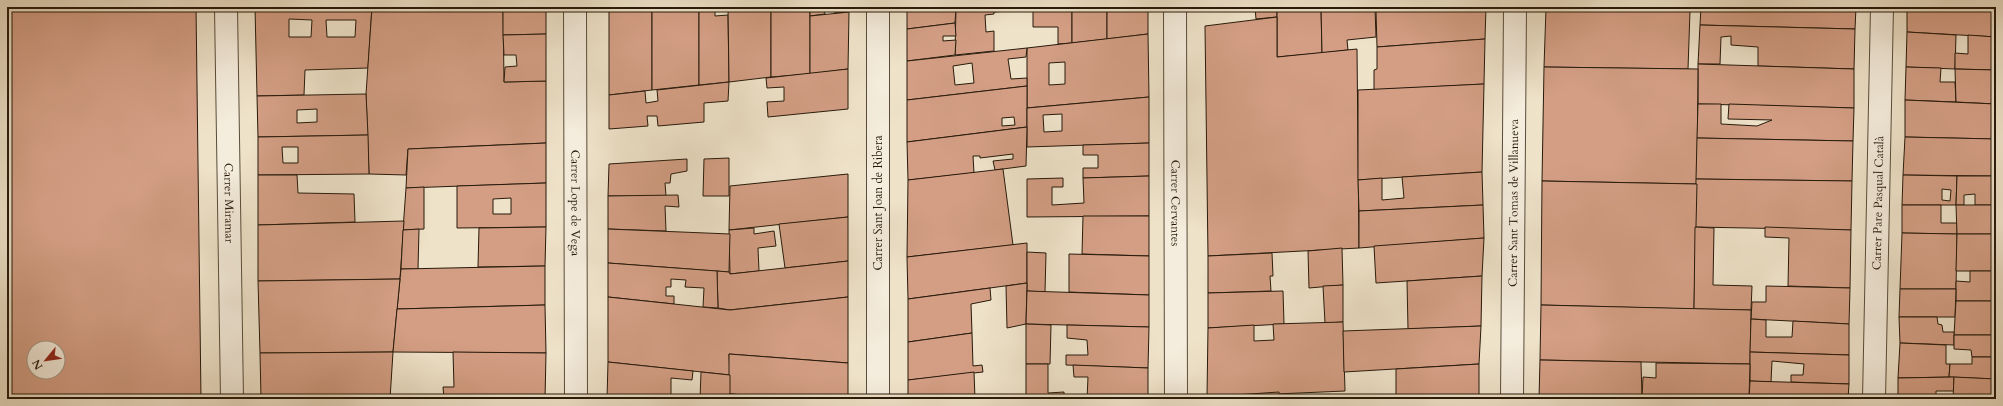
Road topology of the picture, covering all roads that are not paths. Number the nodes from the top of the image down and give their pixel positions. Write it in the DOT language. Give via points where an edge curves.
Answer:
graph roads {
  1 [pos="226,7"];
  2 [pos="575,7"];
  3 [pos="878,7"];
  4 [pos="1175,7"];
  5 [pos="1515,7"];
  6 [pos="1882,7"];
  7 [pos="232,399"];
  8 [pos="576,399"];
  9 [pos="878,399"];
  10 [pos="1176,399"];
  11 [pos="1512,399"];
  12 [pos="1874,399"];
  1 -- 7 [label="street, Carrer Miramar"];
  2 -- 8 [label="street, Carrer Lope de Vega"];
  3 -- 9 [label="street, Carrer Sant Joan de Ribera"];
  4 -- 10 [label="street, Carrer Cervantes"];
  5 -- 11 [label="street, Carrer Sant Tomas de Villanueva"];
  6 -- 12 [label="street, Carrer Pare Pasqual Català"];
}
